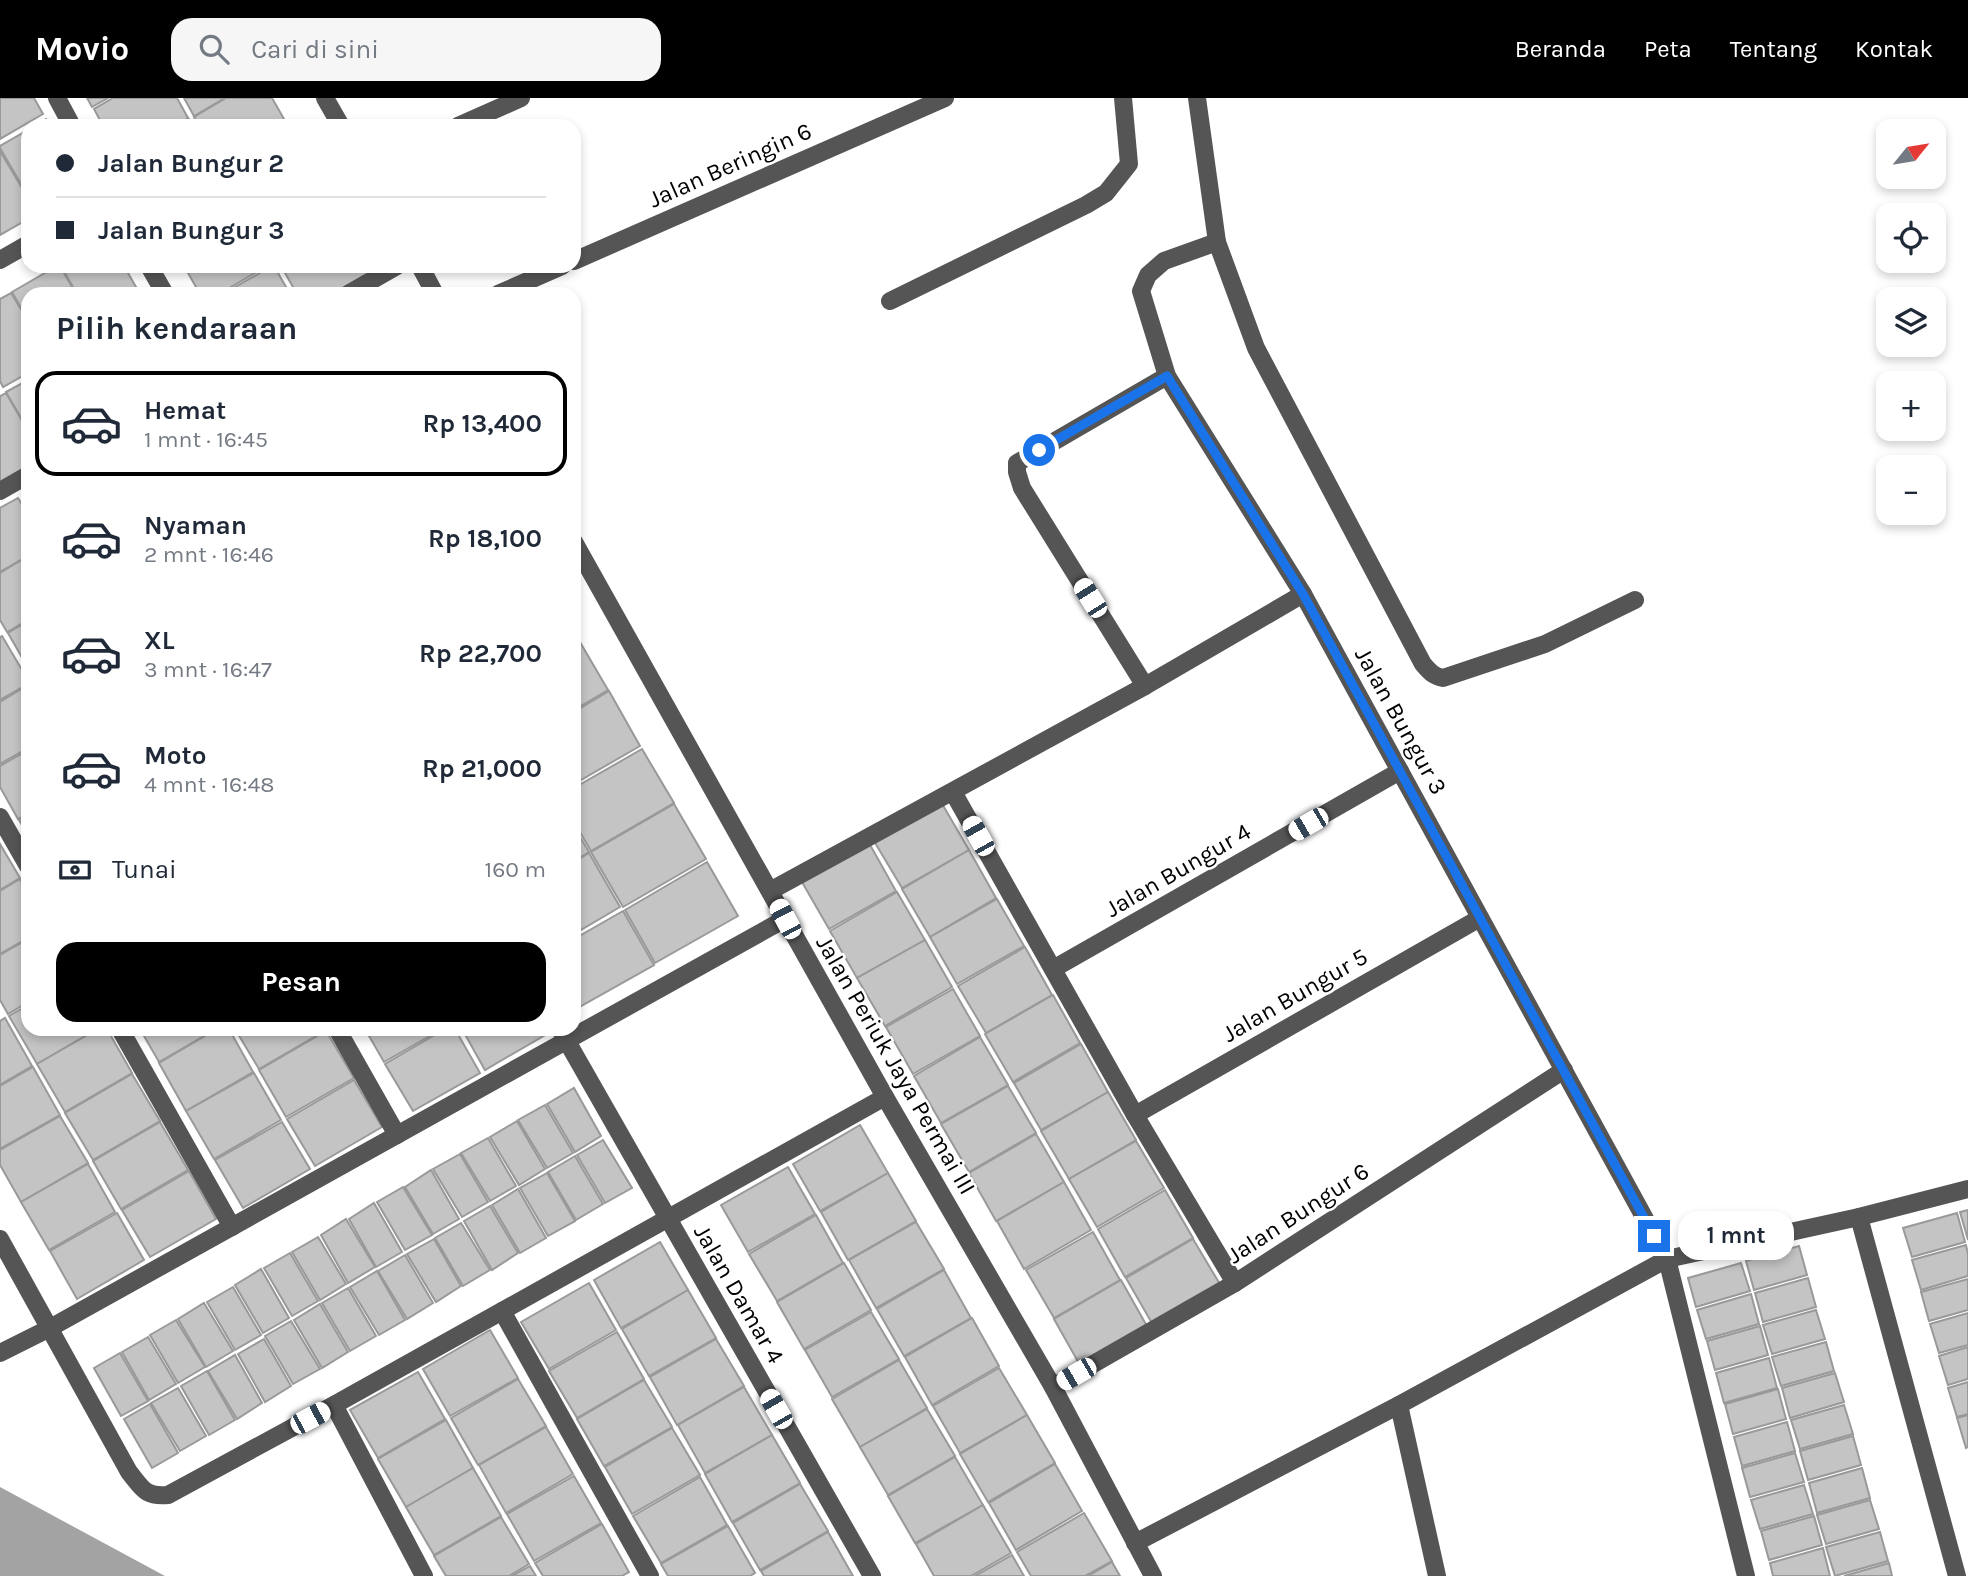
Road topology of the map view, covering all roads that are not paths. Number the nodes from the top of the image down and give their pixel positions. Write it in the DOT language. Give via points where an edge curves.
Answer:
graph roads {
  1 [pos="57,98"];
  2 [pos="325,98"];
  3 [pos="521,98"];
  4 [pos="945,98"];
  5 [pos="1124,98"];
  6 [pos="1197,98"];
  7 [pos="68,119"];
  8 [pos="337,119"];
  9 [pos="474,119"];
  10 [pos="1217,242"];
  11 [pos="21,248"];
  12 [pos="581,258"];
  13 [pos="0,260"];
  14 [pos="385,273"];
  15 [pos="546,273"];
  16 [pos="360,287"];
  17 [pos="514,287"];
  18 [pos="890,301"];
  19 [pos="1167,376"];
  20 [pos="21,480"];
  21 [pos="0,491"];
  22 [pos="581,554"];
  23 [pos="1303,594"];
  24 [pos="1635,600"];
  25 [pos="1145,686"];
  26 [pos="1400,771"];
  27 [pos="953,792"];
  28 [pos="0,817"];
  29 [pos="21,854"];
  30 [pos="770,891"];
  31 [pos="1480,918"];
  32 [pos="785,919"];
  33 [pos="1053,969"];
  34 [pos="581,1026"];
  35 [pos="124,1036"];
  36 [pos="341,1036"];
  37 [pos="562,1036"];
  38 [pos="565,1036"];
  39 [pos="1564,1070"];
  40 [pos="885,1097"];
  41 [pos="1135,1115"];
  42 [pos="397,1135"];
  43 [pos="1968,1189"];
  44 [pos="1860,1217"];
  45 [pos="667,1219"];
  46 [pos="232,1227"];
  47 [pos="0,1239"];
  48 [pos="1667,1259"];
  49 [pos="1234,1283"];
  50 [pos="502,1311"];
  51 [pos="50,1328"];
  52 [pos="0,1353"];
  53 [pos="1053,1387"];
  54 [pos="334,1405"];
  55 [pos="1399,1405"];
  56 [pos="1135,1543"];
  57 [pos="424,1576"];
  58 [pos="650,1576"];
  59 [pos="872,1576"];
  60 [pos="1153,1576"];
  61 [pos="1437,1576"];
  62 [pos="1745,1576"];
  63 [pos="1957,1576"];
  1 -- 7 [label="street"];
  2 -- 8 [label="street"];
  3 -- 9 [label="street"];
  4 -- 12 [label="street, Jalan Beringin 6"];
  5 -- 18 [label="street" via="1129,164 1106,193"];
  6 -- 10 [label="street"];
  10 -- 19 [label="street, Jalan Bungur 3" via="1164,261 1148,275 1141,291"];
  10 -- 24 [label="street" via="1256,348 1430,672 1443,678 1545,644"];
  11 -- 13 [label="street"];
  14 -- 16 [label="street"];
  15 -- 17 [label="street"];
  19 -- 23 [label="street, Jalan Bungur 3"];
  19 -- 25 [label="street" via="1017,463 1022,488"];
  20 -- 21 [label="street"];
  22 -- 30 [label="street, Jalan Periuk Jaya Permai III"];
  23 -- 25 [label="street"];
  23 -- 26 [label="street, Jalan Bungur 3"];
  25 -- 27 [label="street"];
  26 -- 31 [label="street, Jalan Bungur 3"];
  26 -- 33 [label="street, Jalan Bungur 4"];
  27 -- 30 [label="street"];
  27 -- 33 [label="street"];
  28 -- 29 [label="street"];
  30 -- 32 [label="street, Jalan Periuk Jaya Permai III"];
  31 -- 39 [label="street, Jalan Bungur 3"];
  31 -- 41 [label="street, Jalan Bungur 5"];
  32 -- 34 [label="street"];
  32 -- 40 [label="street, Jalan Periuk Jaya Permai III"];
  33 -- 41 [label="street"];
  35 -- 46 [label="street"];
  36 -- 42 [label="street"];
  37 -- 42 [label="street"];
  38 -- 45 [label="street, Jalan Damar 4"];
  39 -- 48 [label="street, Jalan Bungur 3"];
  39 -- 49 [label="street, Jalan Bungur 6"];
  40 -- 45 [label="street"];
  40 -- 53 [label="street, Jalan Periuk Jaya Permai III"];
  41 -- 49 [label="street"];
  42 -- 46 [label="street"];
  43 -- 44 [label="street"];
  44 -- 48 [label="street"];
  44 -- 63 [label="street"];
  45 -- 50 [label="street"];
  45 -- 59 [label="street, Jalan Damar 4"];
  46 -- 51 [label="street"];
  47 -- 51 [label="street"];
  48 -- 55 [label="street"];
  48 -- 62 [label="street, Jalan Bungur 3"];
  49 -- 53 [label="street, Jalan Bungur 6"];
  50 -- 54 [label="street"];
  50 -- 58 [label="street"];
  51 -- 52 [label="street"];
  51 -- 54 [label="street" via="129,1472 155,1496 168,1495"];
  53 -- 56 [label="street, Jalan Periuk Jaya Permai III"];
  54 -- 57 [label="street"];
  55 -- 56 [label="street"];
  55 -- 61 [label="street"];
  56 -- 60 [label="street, Jalan Periuk Jaya Permai III"];
}
